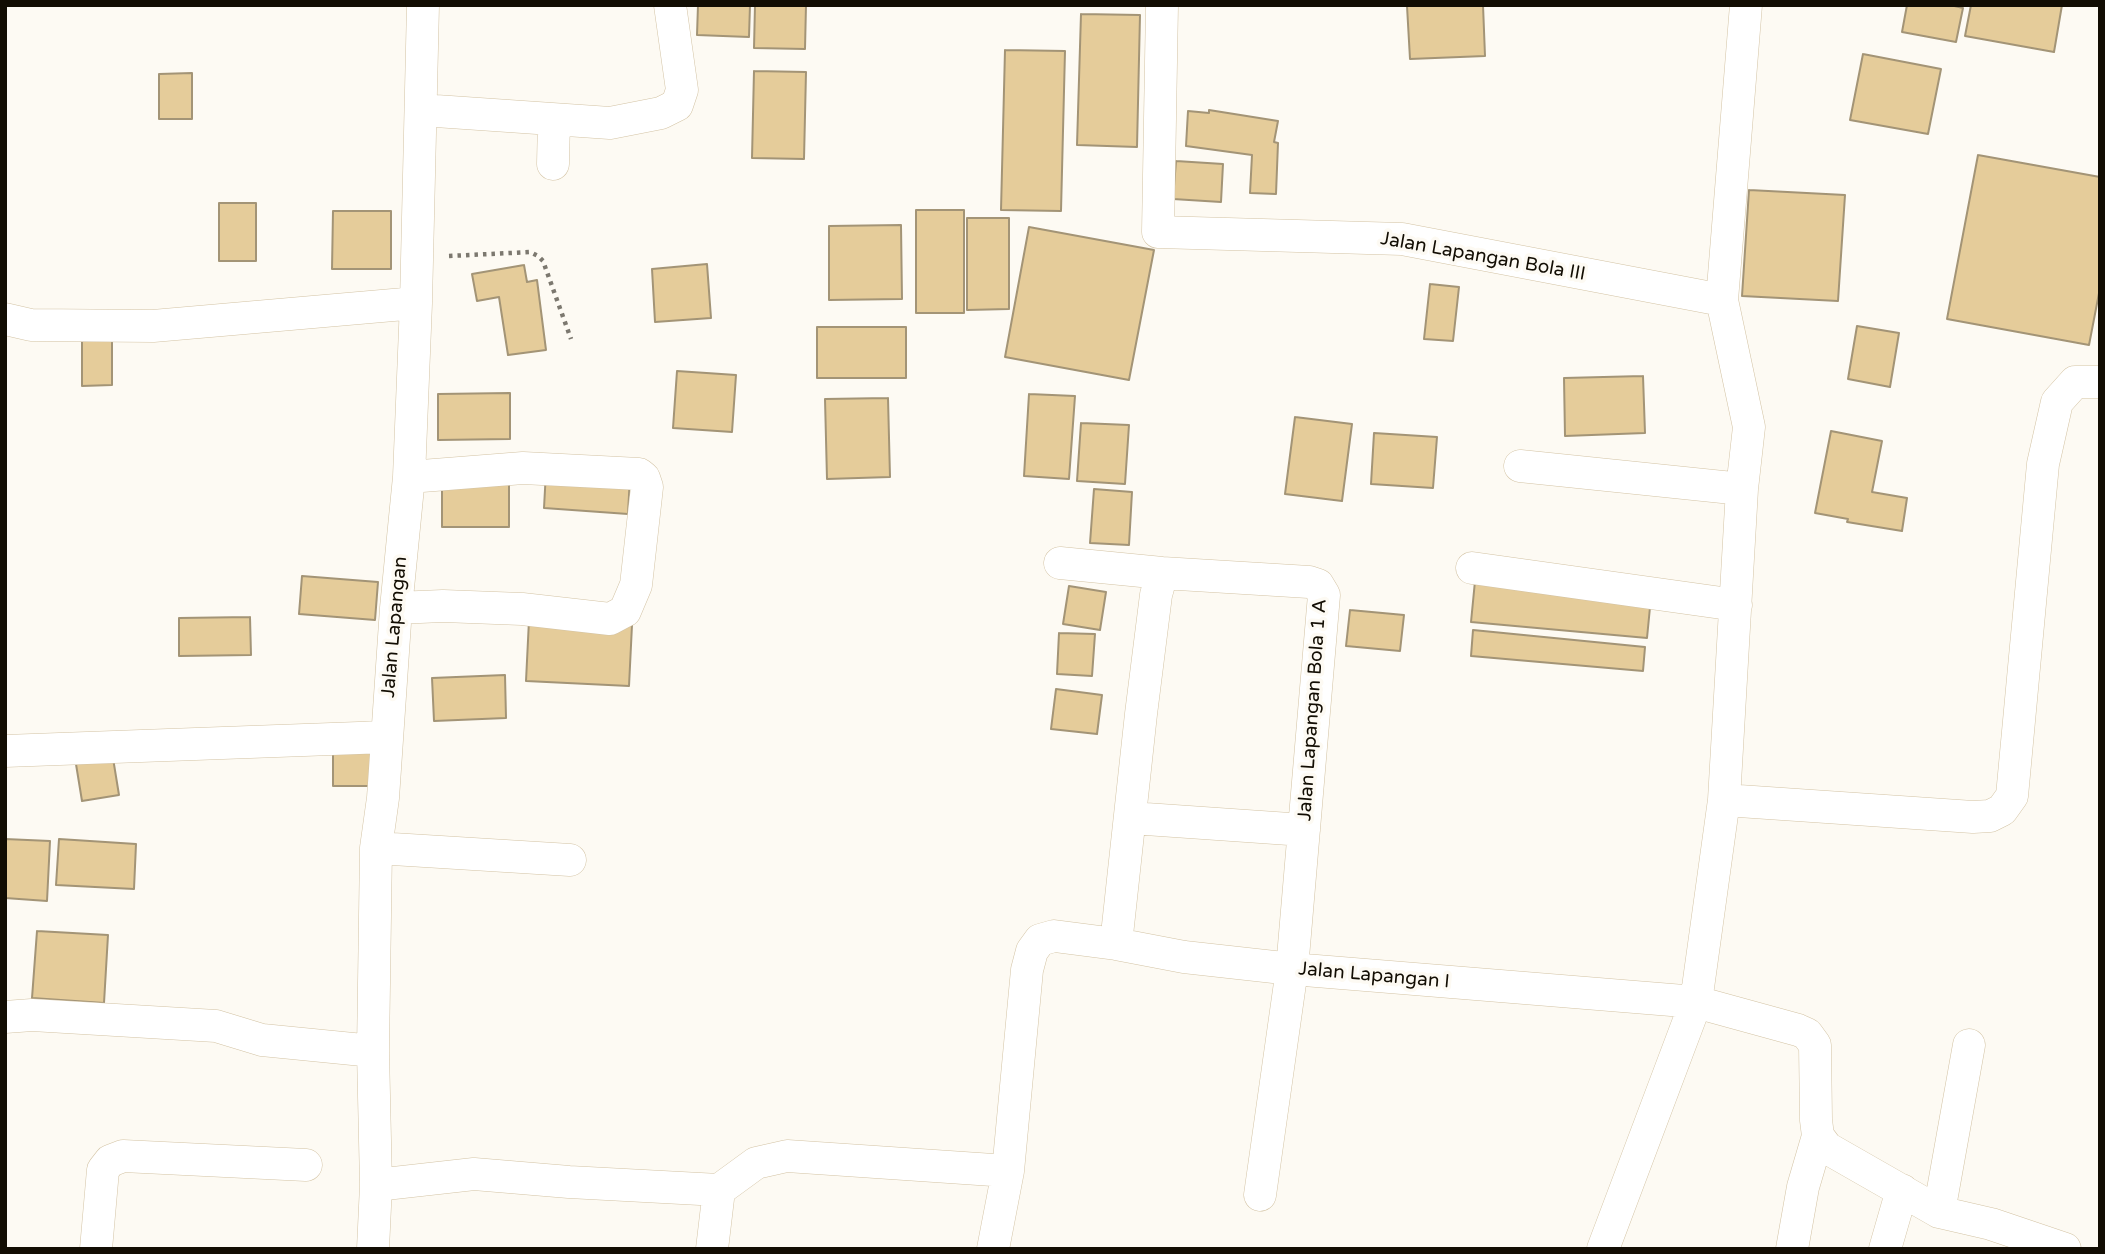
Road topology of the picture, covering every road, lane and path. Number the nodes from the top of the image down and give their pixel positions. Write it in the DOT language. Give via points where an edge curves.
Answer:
graph roads {
  1 [pos="423,5"];
  2 [pos="670,5"];
  3 [pos="1161,5"];
  4 [pos="1746,5"];
  5 [pos="421,110"];
  6 [pos="554,120"];
  7 [pos="553,164"];
  8 [pos="417,257"];
  9 [pos="1723,300"];
  10 [pos="416,303"];
  11 [pos="5,319"];
  12 [pos="571,339"];
  13 [pos="2100,382"];
  14 [pos="1520,466"];
  15 [pos="409,477"];
  16 [pos="1742,489"];
  17 [pos="1060,563"];
  18 [pos="1472,568"];
  19 [pos="1162,573"];
  20 [pos="1736,605"];
  21 [pos="396,608"];
  22 [pos="386,737"];
  23 [pos="5,751"];
  24 [pos="1724,800"];
  25 [pos="1131,818"];
  26 [pos="1304,830"];
  27 [pos="376,848"];
  28 [pos="570,860"];
  29 [pos="1116,944"];
  30 [pos="1292,970"];
  31 [pos="1696,1002"];
  32 [pos="5,1017"];
  33 [pos="1969,1045"];
  34 [pos="373,1051"];
  35 [pos="1818,1136"];
  36 [pos="306,1165"];
  37 [pos="1008,1171"];
  38 [pos="376,1185"];
  39 [pos="719,1189"];
  40 [pos="1902,1190"];
  41 [pos="1260,1195"];
  42 [pos="1939,1212"];
  43 [pos="2056,1248"];
  44 [pos="96,1249"];
  45 [pos="373,1249"];
  46 [pos="712,1249"];
  47 [pos="993,1249"];
  48 [pos="1603,1249"];
  49 [pos="1792,1249"];
  50 [pos="1885,1249"];
  1 -- 5 [label="street, Jalan Lapangan"];
  2 -- 6 [label="street" via="682,90 677,105 653,116 610,122"];
  3 -- 9 [label="street, Jalan Lapangan Bola III" via="1158,232 1402,239"];
  4 -- 9 [label="street"];
  5 -- 6 [label="street"];
  5 -- 8 [label="street, Jalan Lapangan"];
  6 -- 7 [label="street"];
  8 -- 10 [label="street, Jalan Lapangan"];
  8 -- 12 [label="path" via="530,252 538,256"];
  9 -- 16 [label="street" via="1749,427"];
  10 -- 11 [label="street" via="153,326 31,326"];
  10 -- 15 [label="street, Jalan Lapangan"];
  13 -- 24 [label="street" via="2075,382 2057,402 2043,464 2012,796 2001,810 1973,817"];
  14 -- 16 [label="street"];
  15 -- 21 [label="street, Jalan Lapangan"];
  15 -- 21 [label="street" via="523,468 639,474 647,487 636,585 625,611 610,619 522,609"];
  16 -- 20 [label="street"];
  17 -- 19 [label="street, Jalan Lapangan Bola 1 A"];
  18 -- 20 [label="street"];
  19 -- 25 [label="street"];
  19 -- 26 [label="street, Jalan Lapangan Bola 1 A" via="1309,582 1318,585 1324,595"];
  20 -- 24 [label="street"];
  21 -- 22 [label="street, Jalan Lapangan"];
  22 -- 23 [label="street"];
  22 -- 27 [label="street, Jalan Lapangan"];
  24 -- 31 [label="street"];
  25 -- 26 [label="street"];
  25 -- 29 [label="street"];
  26 -- 30 [label="street, Jalan Lapangan Bola 1 A"];
  27 -- 28 [label="street"];
  27 -- 34 [label="street, Jalan Lapangan"];
  29 -- 30 [label="street, Jalan Lapangan I"];
  29 -- 37 [label="street, Jalan Lapangan I" via="1054,936 1040,940 1032,951"];
  30 -- 31 [label="street, Jalan Lapangan I"];
  30 -- 41 [label="street, Jalan Lapangan Bola 1 A"];
  31 -- 35 [label="street, Jalan Lapangan I" via="1807,1034 1815,1045"];
  31 -- 48 [label="street"];
  32 -- 34 [label="street" via="215,1026 262,1040"];
  33 -- 42 [label="street"];
  34 -- 38 [label="street, Jalan Lapangan"];
  35 -- 40 [label="street" via="1827,1148"];
  35 -- 49 [label="street, Jalan Lapangan I"];
  36 -- 44 [label="street" via="124,1156 110,1161 103,1170"];
  37 -- 39 [label="street" via="787,1156 756,1163"];
  37 -- 47 [label="street"];
  38 -- 39 [label="street" via="474,1174"];
  38 -- 45 [label="street, Jalan Lapangan"];
  39 -- 46 [label="street"];
  40 -- 42 [label="street"];
  40 -- 50 [label="street"];
  42 -- 43 [label="street" via="1991,1224"];
}
